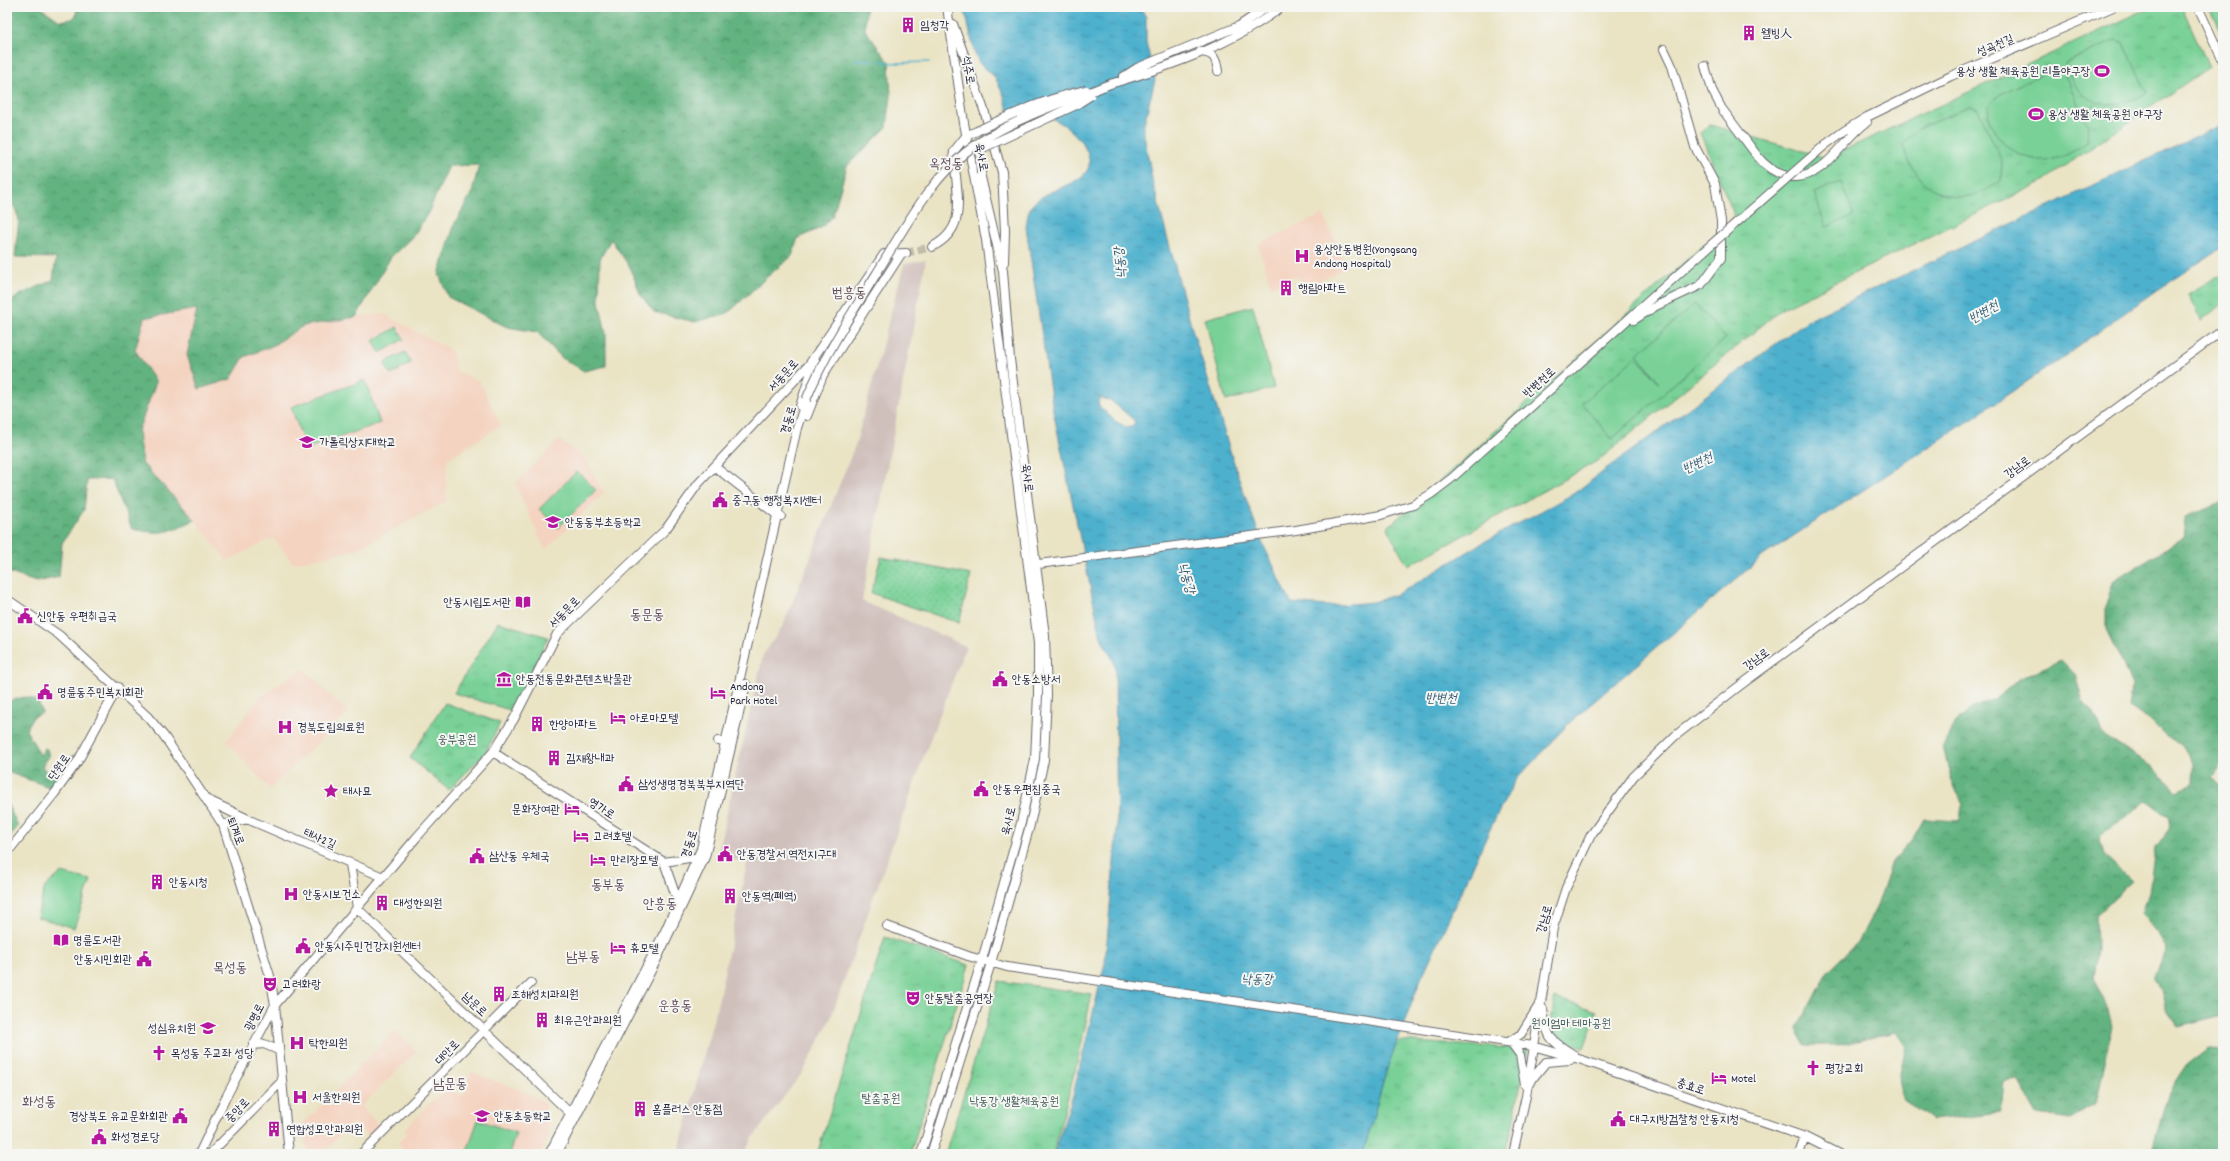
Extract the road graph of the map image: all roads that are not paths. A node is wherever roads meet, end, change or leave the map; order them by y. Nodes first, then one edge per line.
1 (1267, 7) edge
2 (1281, 7) edge
3 (2113, 7) edge
4 (2198, 7) edge
5 (948, 10) edge
6 (1224, 37) junction
7 (1664, 49) dead end
8 (1199, 52) junction
9 (2223, 61) edge
10 (1705, 66) dead end
11 (1218, 71) dead end
12 (1110, 84) junction
13 (1882, 110) junction
14 (966, 136) junction
15 (981, 174) junction
16 (932, 247) tunnel mouth
17 (1704, 251) joint
18 (1003, 271) junction
19 (2223, 330) edge
20 (1609, 336) junction
21 (817, 354) junction
22 (800, 429) junction
23 (715, 467) junction
24 (780, 516) junction
25 (1037, 564) junction
26 (1028, 566) junction
27 (7, 599) edge
28 (118, 688) junction
29 (718, 741) dead end
30 (730, 743) junction
31 (493, 752) junction
32 (209, 801) junction
33 (247, 819) junction
34 (223, 825) junction
35 (7, 853) edge
36 (702, 856) junction
37 (664, 862) junction
38 (350, 864) junction
39 (383, 877) junction
40 (678, 902) junction
41 (357, 908) junction
42 (887, 926) dead end
43 (982, 960) junction
44 (991, 963) junction
45 (531, 983) dead end
46 (1542, 1000) junction
47 (275, 1005) junction
48 (484, 1030) junction
49 (1510, 1041) junction
50 (253, 1045) junction
51 (1533, 1046) junction
52 (278, 1050) junction
53 (1582, 1060) junction
54 (281, 1082) junction
55 (1526, 1096) junction
56 (574, 1116) junction
57 (1804, 1137) junction
58 (199, 1154) edge
59 (210, 1154) edge
60 (289, 1154) edge
61 (361, 1154) edge
62 (550, 1154) edge
63 (557, 1154) edge
64 (921, 1154) edge
65 (931, 1154) edge
66 (1513, 1154) edge
67 (1799, 1154) edge
68 (1839, 1154) edge

1 - 6 street
2 - 6 street
3 - 13 street, 성곡천길
4 - 9 street
5 - 14 street, 석주로
5 - 18 street
6 - 8 street
6 - 12 street
7 - 20 street
8 - 11 street
8 - 12 street
10 - 13 street
12 - 14 street, bridge
12 - 15 street, bridge
12 - 22 street, 경동로, bridge
13 - 17 street, 성곡천길, bridge
14 - 15 street, 육사로
14 - 16 street
14 - 26 street, 육사로
15 - 18 street, 육사로
17 - 20 street, 반변천로
18 - 25 street, 육사로
19 - 46 street, 강남로
20 - 25 street, 반변천로
21 - 22 street
21 - 22 street
21 - 23 street, 서동문로
22 - 24 street, 경동로
23 - 24 street
23 - 31 street, 서동문로
24 - 30 street, 경동로
25 - 26 street, 반변천로
25 - 44 street, 육사로
26 - 43 street, 육사로
27 - 28 street, 퇴계로
28 - 32 street, 퇴계로
28 - 35 street, 단원로
29 - 30 street
30 - 36 street, 경동로
31 - 37 street, 영가로
31 - 39 street, 서동문로
32 - 33 main road
32 - 34 street, 퇴계로
33 - 34 street
33 - 38 street, 태사2길
34 - 47 street, 퇴계로
36 - 37 street
36 - 40 street, 경동로
36 - 56 street, 경동로
37 - 40 street
38 - 39 street, 태사2길
38 - 41 street
39 - 41 street, 서동문로
40 - 56 street, 경동로
41 - 47 street, 광명로
41 - 48 street, 남문로
42 - 43 street
43 - 44 street
43 - 64 street, 육사로
44 - 49 street, 충효로
44 - 65 street, 육사로
45 - 48 street, 대안로
46 - 49 street
46 - 51 street, 강남로
46 - 53 street
47 - 50 street, 광명로
47 - 52 street, 퇴계로
48 - 56 street, 남문로
48 - 61 street, 대안로
49 - 51 street, 충효로
49 - 55 street
50 - 52 street
50 - 58 street, 광명로
51 - 53 street, 충효로
51 - 55 street, 강남로
52 - 54 street, 퇴계로
53 - 55 street
53 - 57 street, 충효로
54 - 59 street, 중앙로
54 - 60 street, 퇴계로
55 - 66 street, 강남로
56 - 62 street, 경동로
56 - 63 street, 경동로
57 - 67 street
57 - 68 street, 충효로

